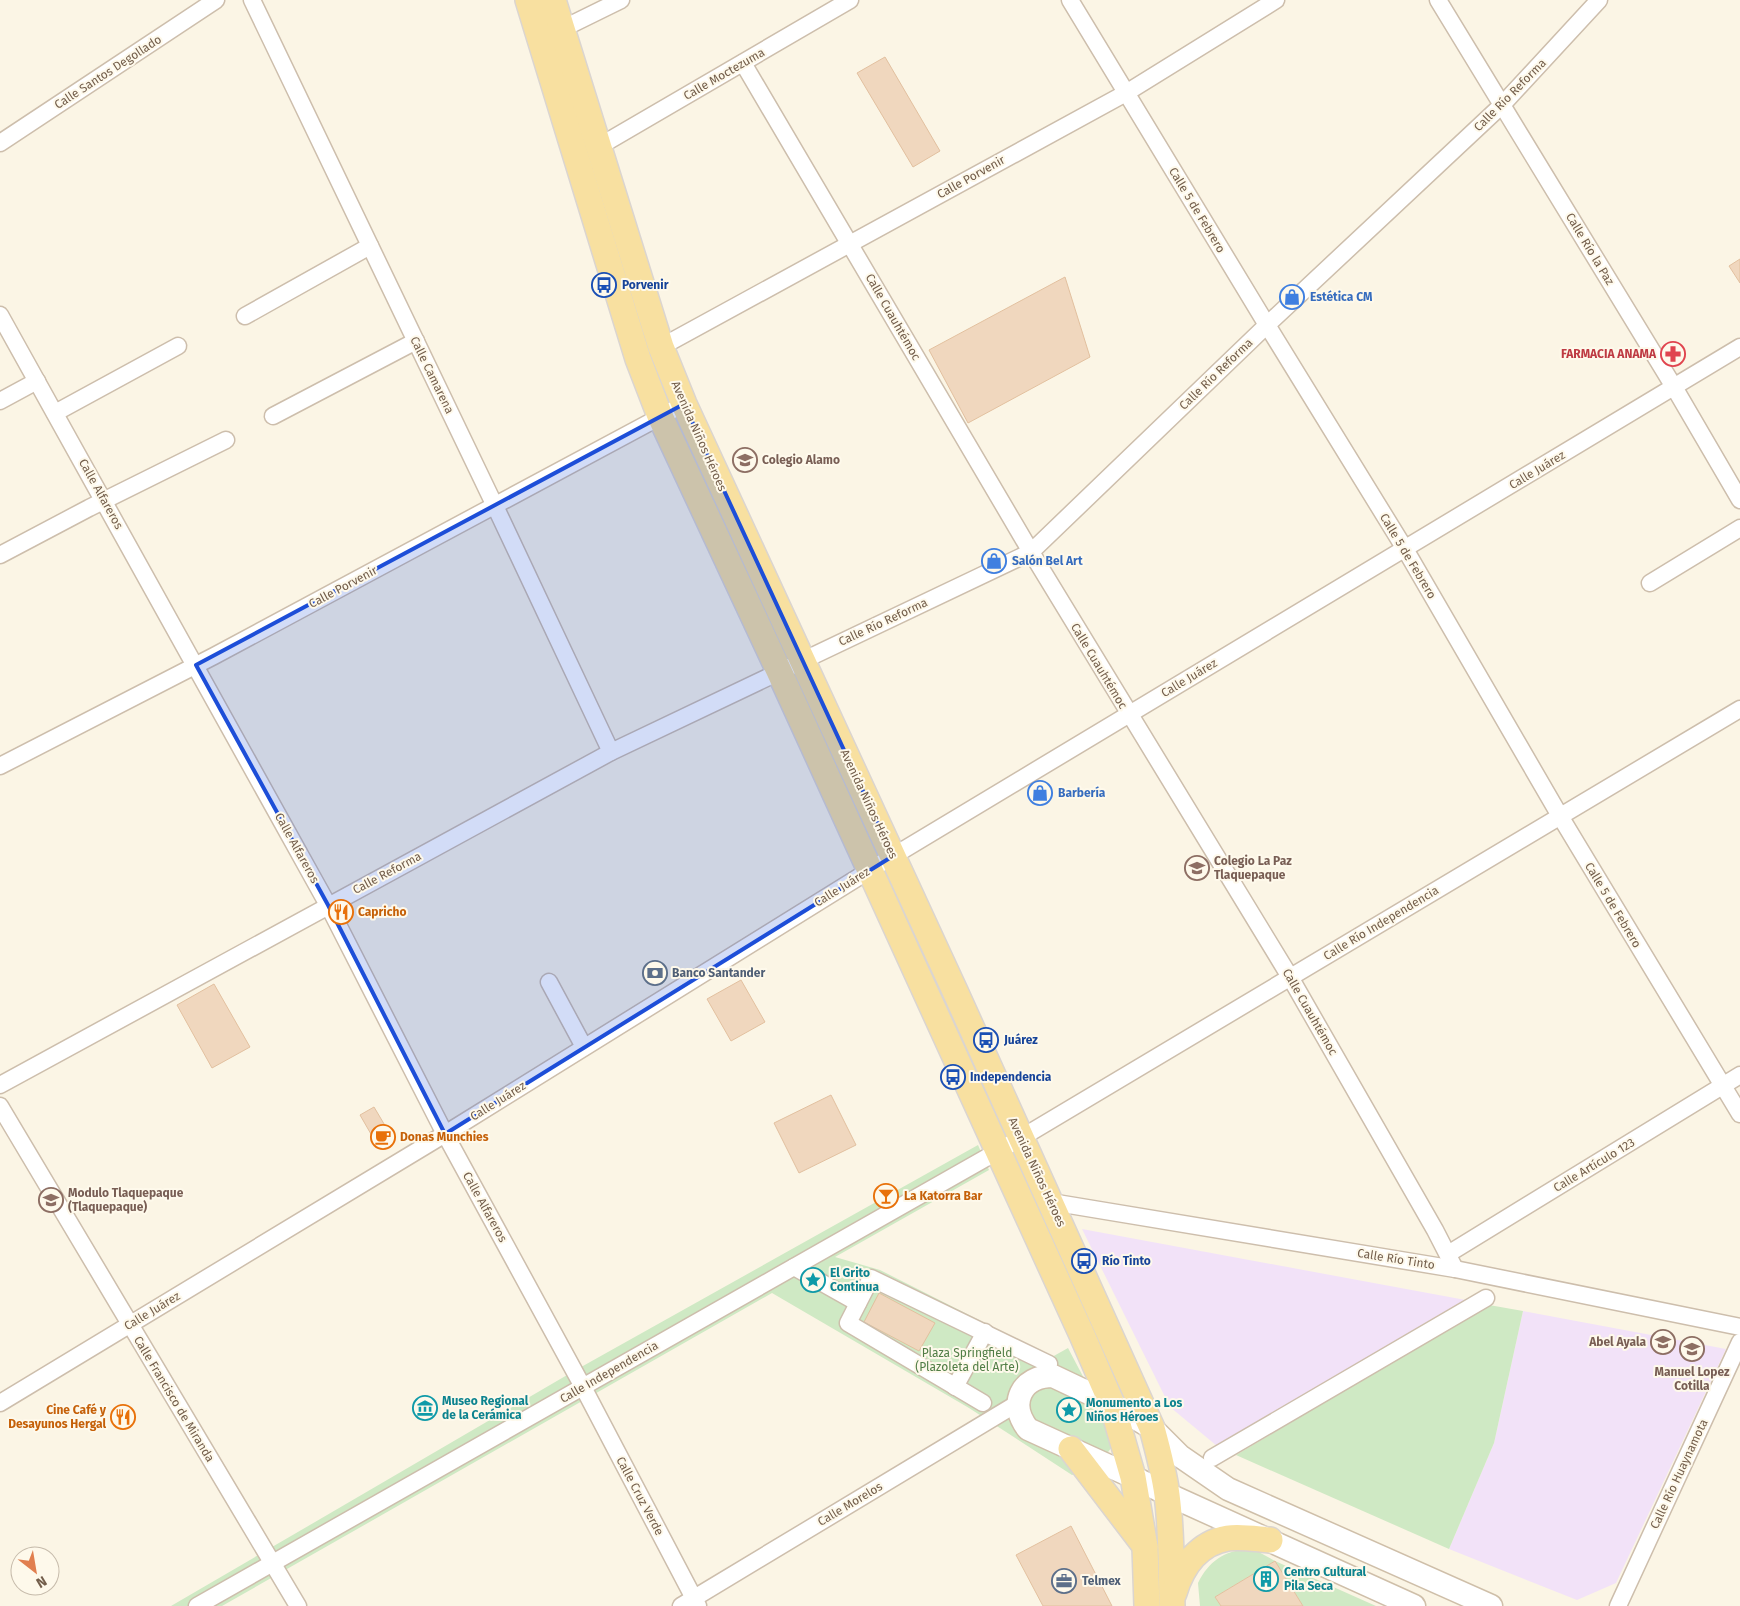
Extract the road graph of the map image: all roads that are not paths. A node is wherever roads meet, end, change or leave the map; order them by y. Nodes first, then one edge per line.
1 (216, 0) edge
2 (252, 0) edge
3 (528, 0) edge
4 (553, 0) edge
5 (621, 0) edge
6 (850, 0) edge
7 (1070, 0) edge
8 (1276, 0) edge
9 (1438, 0) edge
10 (1599, 0) edge
11 (562, 29) junction
12 (743, 63) junction
13 (1126, 93) junction
14 (1502, 106) junction
15 (0, 143) edge
16 (598, 147) junction
17 (849, 244) junction
18 (370, 246) junction
19 (0, 315) edge
20 (245, 316) dead end
21 (1267, 325) junction
22 (416, 341) junction
23 (178, 346) dead end
24 (661, 347) junction
25 (1740, 347) edge
26 (37, 381) junction
27 (1674, 387) junction
28 (0, 401) edge
29 (684, 404) junction
30 (55, 413) junction
31 (273, 416) dead end
32 (660, 416) junction
33 (226, 440) dead end
34 (1740, 500) edge
35 (105, 502) junction
36 (495, 506) junction
37 (1740, 528) edge
38 (1405, 549) junction
39 (1031, 552) junction
40 (0, 555) edge
41 (1650, 583) dead end
42 (803, 660) junction
43 (196, 665) junction
44 (779, 671) junction
45 (1740, 709) edge
46 (1128, 714) junction
47 (611, 752) junction
48 (0, 766) edge
49 (1560, 816) junction
50 (893, 856) junction
51 (870, 870) junction
52 (328, 905) junction
53 (1290, 977) junction
54 (549, 982) dead end
55 (584, 1047) junction
56 (1740, 1075) edge
57 (0, 1085) edge
58 (1723, 1086) junction
59 (0, 1106) edge
60 (1740, 1114) edge
61 (445, 1134) junction
62 (1021, 1138) junction
63 (998, 1151) junction
64 (1050, 1202) junction
65 (1452, 1261) junction
66 (794, 1267) junction
67 (1486, 1298) dead end
68 (858, 1303) junction
69 (130, 1324) junction
70 (1740, 1327) edge
71 (985, 1332) junction
72 (1740, 1342) edge
73 (1049, 1364) dead end
74 (955, 1386) junction
75 (583, 1387) junction
76 (1018, 1402) junction
77 (0, 1403) edge
78 (983, 1403) dead end
79 (1112, 1404) junction
80 (1152, 1428) junction
81 (1071, 1448) junction
82 (1212, 1458) dead end
83 (1133, 1477) junction
84 (1167, 1494) junction
85 (1270, 1540) junction
86 (1145, 1547) junction
87 (272, 1564) junction
88 (1172, 1603) edge
89 (691, 1604) edge
90 (197, 1606) edge
91 (298, 1606) edge
92 (1147, 1606) edge
93 (1414, 1606) edge
94 (1491, 1606) edge
95 (1618, 1606) edge

1 - 15 street, Calle Santos Degollado
2 - 18 street, Calle Camarena
3 - 32 main road, Avenida Niños Héroes
4 - 11 main road, Avenida Niños Héroes
5 - 11 street
6 - 12 street, Calle Moctezuma
7 - 13 street, Calle 5 de Febrero
8 - 13 street, Calle Porvenir
9 - 14 street, Calle Río la Paz
10 - 14 street, Calle Río Reforma
11 - 16 main road, Avenida Niños Héroes
12 - 16 street, Calle Moctezuma
12 - 17 street, Calle Cuauhtémoc
13 - 17 street, Calle Porvenir
13 - 21 street, Calle 5 de Febrero
14 - 21 street, Calle Río Reforma
14 - 27 street, Calle Río la Paz
16 - 24 main road, Avenida Niños Héroes
17 - 24 street, Calle Porvenir
17 - 39 street, Calle Cuauhtémoc
18 - 20 street
18 - 22 street, Calle Camarena
19 - 26 street, Calle Alfareros
21 - 38 street, Calle 5 de Febrero
21 - 39 street, Calle Río Reforma
22 - 31 street
22 - 36 street, Calle Camarena
23 - 30 street
24 - 29 main road, Avenida Niños Héroes
25 - 27 street, Calle Juárez
26 - 28 street
26 - 30 street, Calle Alfareros
27 - 34 street, Calle Río la Paz
27 - 38 street, Calle Juárez
29 - 32 street, Calle Porvenir
29 - 42 main road, Avenida Niños Héroes
30 - 35 street, Calle Alfareros
32 - 36 street, Calle Porvenir
32 - 44 main road, Avenida Niños Héroes
33 - 35 street
35 - 40 street
35 - 43 street, Calle Alfareros
36 - 43 street, Calle Porvenir
36 - 47 street, Calle Camarena
37 - 41 street
38 - 46 street, Calle Juárez
38 - 49 street, Calle 5 de Febrero
39 - 42 street, Calle Río Reforma
39 - 46 street, Calle Cuauhtémoc
42 - 44 street, Calle Río Reforma
42 - 50 main road, Avenida Niños Héroes
43 - 48 street, Calle Porvenir
43 - 52 street, Calle Alfareros
44 - 47 street, Calle Reforma
44 - 51 main road, Avenida Niños Héroes
45 - 49 street, Calle Río Independencia
46 - 50 street, Calle Juárez
46 - 53 street, Calle Cuauhtémoc
47 - 52 street, Calle Reforma
49 - 53 street, Calle Río Independencia
49 - 58 street, Calle 5 de Febrero
50 - 51 street, Calle Juárez
50 - 62 main road, Avenida Niños Héroes
51 - 55 street, Calle Juárez
51 - 63 main road, Avenida Niños Héroes
52 - 57 street, Calle Reforma
52 - 61 street, Calle Alfareros
53 - 62 street, Calle Río Independencia
53 - 65 street, Calle Cuauhtémoc
54 - 55 street
55 - 61 street, Calle Juárez
56 - 58 street, Calle Artículo 123
58 - 60 street, Calle 5 de Febrero
58 - 65 street, Calle Artículo 123
59 - 69 street, Calle Francisco de Miranda
61 - 69 street, Calle Juárez
61 - 75 street, Calle Alfareros
62 - 63 street, Calle Independencia
62 - 64 main road, Avenida Niños Héroes
63 - 66 street, Calle Independencia
63 - 79 main road, Avenida Niños Héroes
64 - 65 street, Calle Río Tinto
64 - 80 main road, Avenida Niños Héroes
65 - 70 street, Calle Río Tinto
66 - 68 street
66 - 75 street, Calle Independencia
67 - 82 street
68 - 71 street
68 - 74 street
69 - 77 street, Calle Juárez
69 - 87 street, Calle Francisco de Miranda
71 - 73 street
71 - 74 street
72 - 95 street, Calle Río Huaynamota
74 - 78 street
75 - 87 street, Calle Independencia
75 - 89 street, Calle Cruz Verde
76 - 79 main road
76 - 81 main road
76 - 89 street, Calle Morelos
79 - 80 main road
79 - 83 main road, Avenida Niños Héroes
80 - 84 main road, Avenida Niños Héroes
80 - 94 main road
81 - 83 main road
81 - 86 main road
83 - 84 main road
83 - 86 main road, Avenida Niños Héroes
84 - 85 main road
84 - 88 main road, Avenida Niños Héroes
85 - 88 main road
85 - 93 main road
86 - 92 main road, Avenida Niños Héroes
87 - 90 street, Calle Independencia
87 - 91 street, Calle Francisco de Miranda

